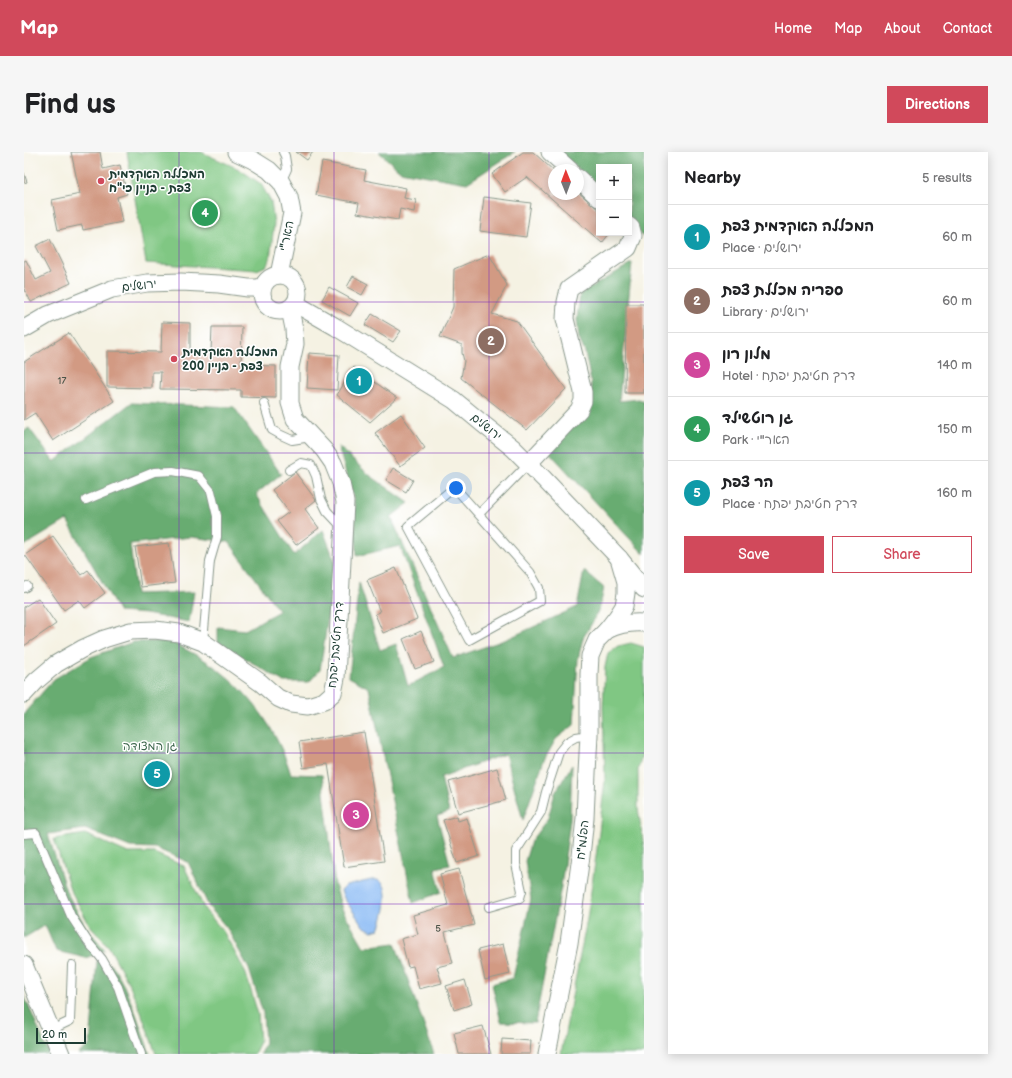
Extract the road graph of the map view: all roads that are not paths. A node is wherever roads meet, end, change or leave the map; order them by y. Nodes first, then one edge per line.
1 (236, 152) edge
2 (283, 152) edge
3 (550, 152) edge
4 (563, 164) edge
5 (281, 182) junction
6 (584, 184) edge
7 (596, 195) edge
8 (632, 232) edge
9 (278, 275) junction
10 (262, 288) junction
11 (293, 306) junction
12 (24, 329) edge
13 (264, 404) dead end
14 (311, 437) junction
15 (528, 464) junction
16 (288, 470) dead end
17 (86, 500) dead end
18 (479, 514) junction
19 (344, 529) junction
20 (620, 558) junction
21 (644, 589) edge
22 (644, 623) edge
23 (607, 630) junction
24 (203, 642) junction
25 (24, 694) edge
26 (589, 735) junction
27 (24, 834) edge
28 (489, 907) dead end
29 (24, 965) edge
30 (72, 965) dead end
31 (51, 1030) junction
32 (60, 1054) edge
33 (141, 1054) edge
34 (548, 1054) edge

1 - 5 street, האר"י
2 - 5 lane
3 - 4 street
5 - 9 street, האר"י
6 - 7 street
8 - 15 street
9 - 10 street
9 - 11 street
10 - 11 street
10 - 12 street, ירושלים
11 - 14 street, דרך חטיבת יפתח
11 - 15 street, ירושלים
13 - 14 lane
14 - 19 street, דרך חטיבת יפתח
15 - 18 lane
15 - 20 street, ירושלים
16 - 19 lane
17 - 24 lane
18 - 18 lane
19 - 24 street, דרך חטיבת יפתח
20 - 21 street, ירושלים
20 - 23 street, הפלמ"ח
22 - 23 street
23 - 26 street, הפלמ"ח
24 - 25 street, דרך חטיבת יפתח
26 - 28 lane
26 - 34 street, הפלמ"ח
27 - 33 lane
29 - 31 street
30 - 31 lane
31 - 32 street

